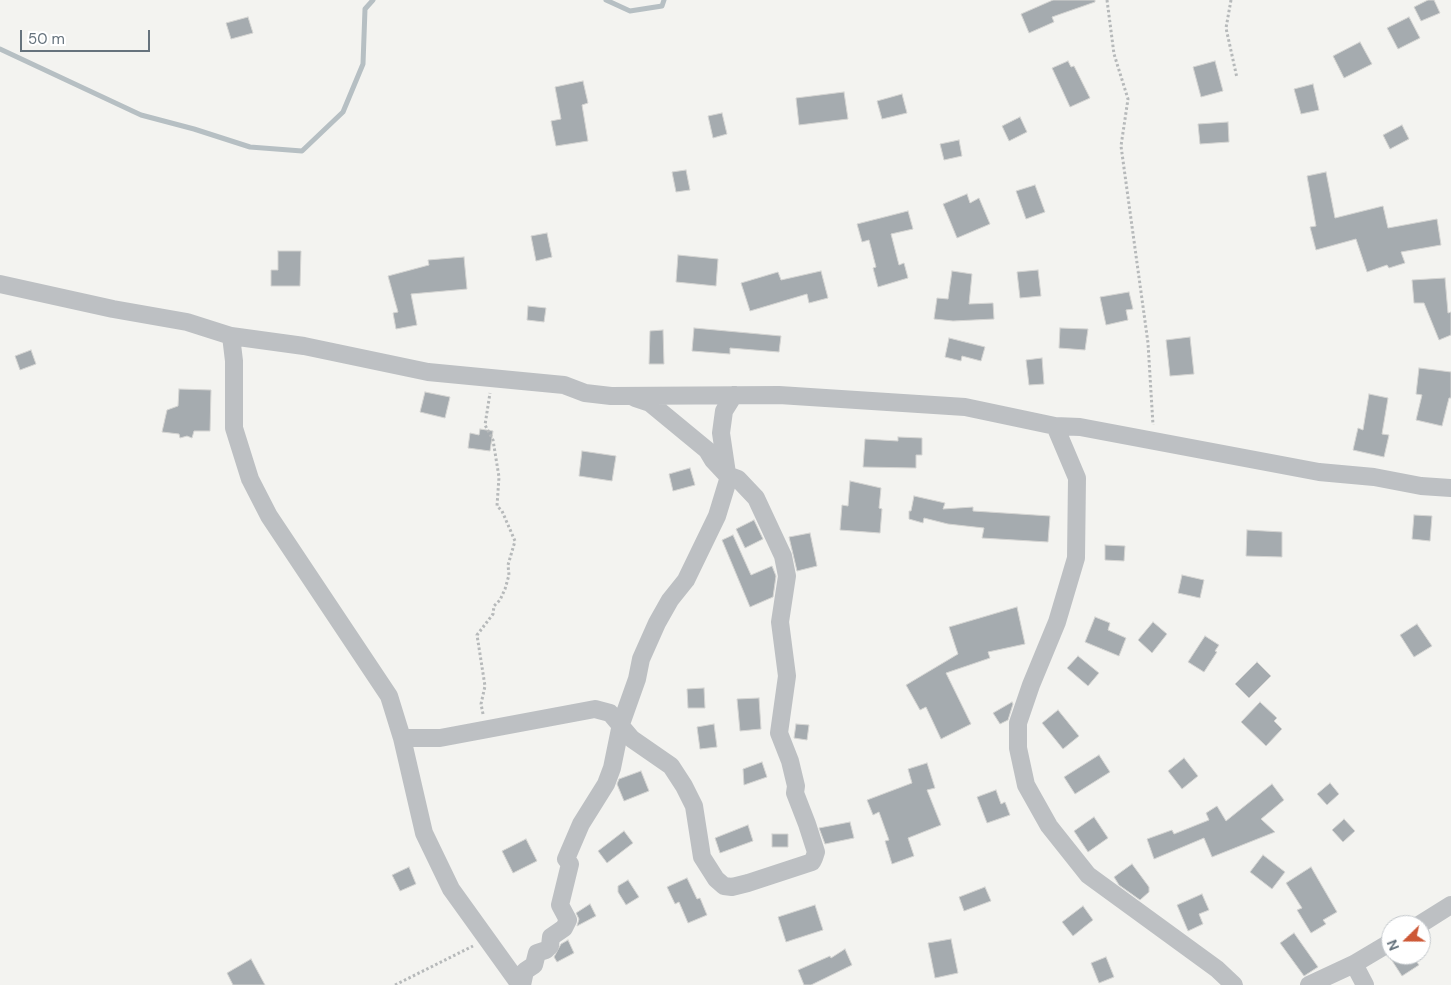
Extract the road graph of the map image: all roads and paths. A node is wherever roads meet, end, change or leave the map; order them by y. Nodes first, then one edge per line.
1 (1107, 0) edge
2 (1230, 0) edge
3 (1237, 78) dead end
4 (0, 284) edge
5 (231, 336) junction
6 (488, 378) junction
7 (734, 395) junction
8 (629, 396) junction
9 (1055, 426) junction
10 (1154, 440) junction
11 (728, 475) junction
12 (1451, 488) edge
13 (621, 724) junction
14 (486, 729) junction
15 (402, 738) junction
16 (1451, 905) edge
17 (1431, 918) edge
18 (491, 942) junction
19 (1381, 948) edge
20 (1354, 964) junction
21 (395, 985) edge
22 (521, 985) edge
23 (1234, 985) edge
24 (1309, 985) edge
25 (1365, 985) edge

1 - 10 path
2 - 3 path
4 - 5 street
5 - 6 street
5 - 15 street
6 - 8 street
6 - 14 path
7 - 8 street
7 - 9 street
7 - 11 street
8 - 11 street
9 - 10 street
9 - 23 street
10 - 12 street
11 - 13 street
11 - 13 street
13 - 14 street
13 - 22 street
14 - 15 street
15 - 18 street
16 - 17 street
18 - 21 path
18 - 22 street
19 - 20 street
20 - 24 street
20 - 25 street

